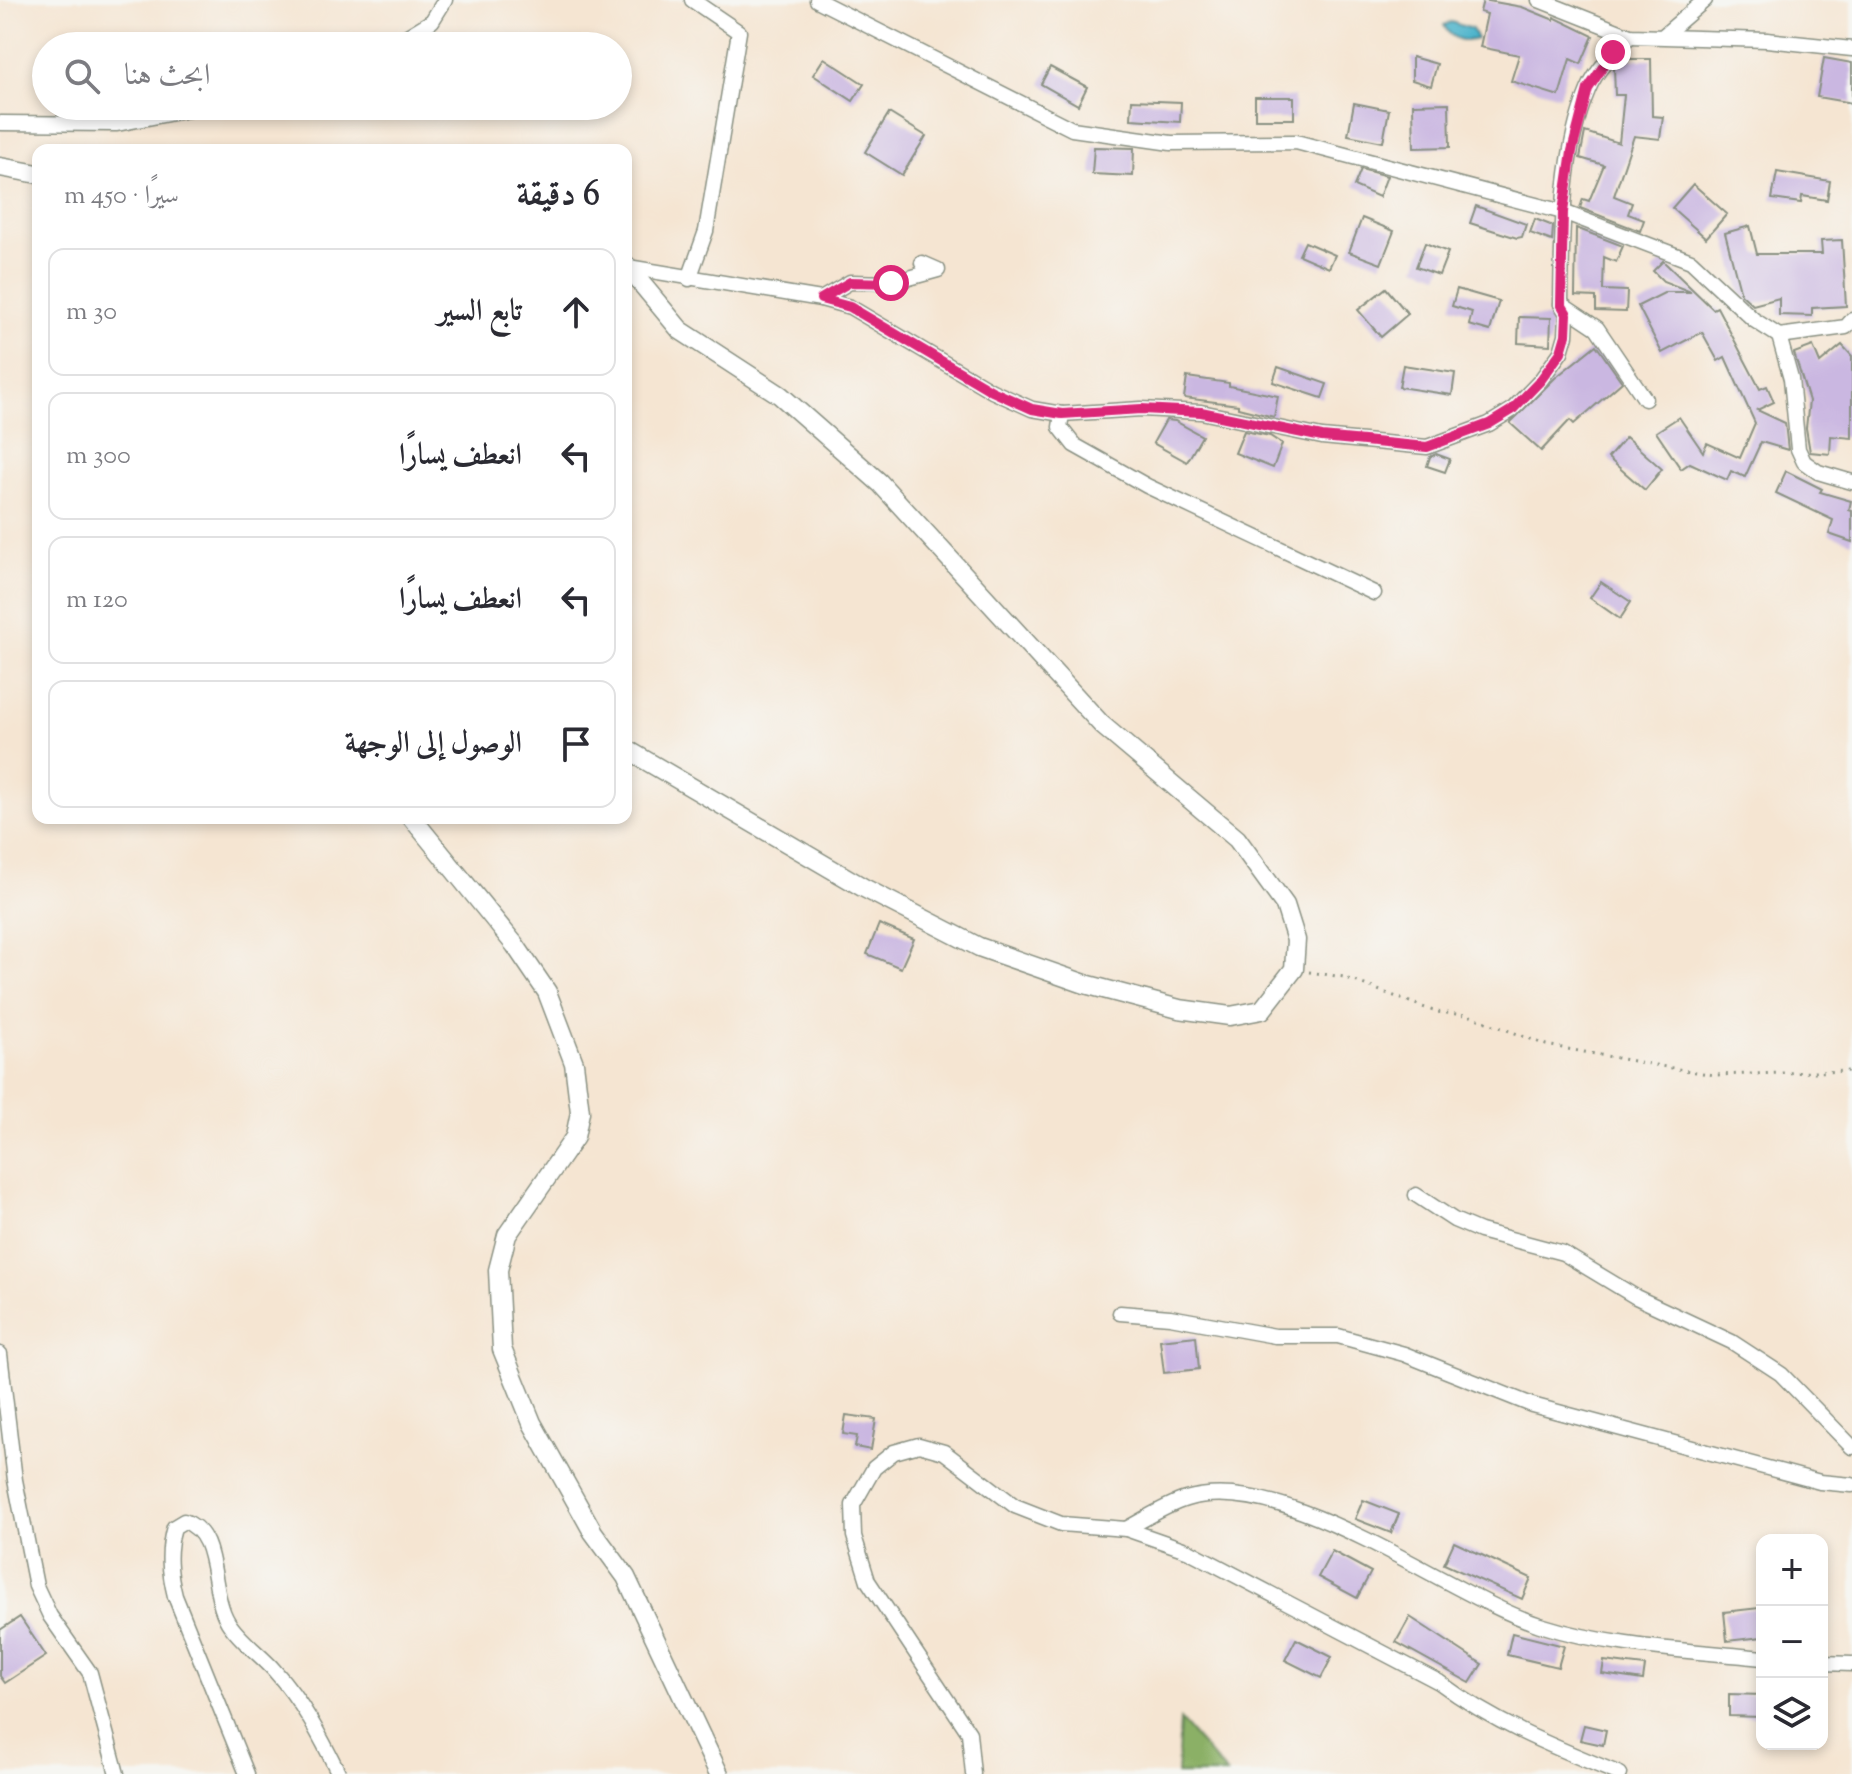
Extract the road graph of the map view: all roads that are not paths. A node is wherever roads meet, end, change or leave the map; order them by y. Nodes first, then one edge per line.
1 (445, 0) edge
2 (692, 0) edge
3 (817, 0) edge
4 (1539, 0) edge
5 (1705, 0) edge
6 (414, 32) edge
7 (1630, 36) junction
8 (1663, 36) junction
9 (1852, 49) edge
10 (137, 120) edge
11 (0, 123) edge
12 (0, 167) edge
13 (32, 173) edge
14 (1563, 212) junction
15 (922, 263) dead end
16 (632, 267) edge
17 (632, 272) edge
18 (689, 279) junction
19 (821, 299) junction
20 (1561, 304) junction
21 (1850, 327) edge
22 (1779, 336) junction
23 (1645, 399) dead end
24 (1062, 414) junction
25 (1852, 482) edge
26 (1374, 593) dead end
27 (632, 753) edge
28 (417, 824) edge
29 (1416, 1195) dead end
30 (1120, 1313) dead end
31 (0, 1354) edge
32 (1852, 1447) edge
33 (1852, 1485) edge
34 (1126, 1529) junction
35 (1756, 1657) edge
36 (1828, 1663) edge
37 (1852, 1664) edge
38 (117, 1774) edge
39 (247, 1774) edge
40 (339, 1774) edge
41 (719, 1774) edge
42 (973, 1774) edge
43 (1620, 1774) edge

1 - 6 street
2 - 18 street
3 - 14 street
4 - 7 street
5 - 8 street
7 - 8 street
7 - 14 street
8 - 9 street
10 - 11 street
12 - 13 street
14 - 20 street
14 - 22 street
15 - 19 street
16 - 18 street
17 - 27 street
18 - 19 street
19 - 24 street
20 - 23 street
20 - 24 street
21 - 22 street
22 - 25 street
24 - 26 street
28 - 41 street
29 - 32 street
30 - 33 street
31 - 38 street
34 - 35 street
34 - 42 street
34 - 43 street
36 - 37 street
39 - 40 street

